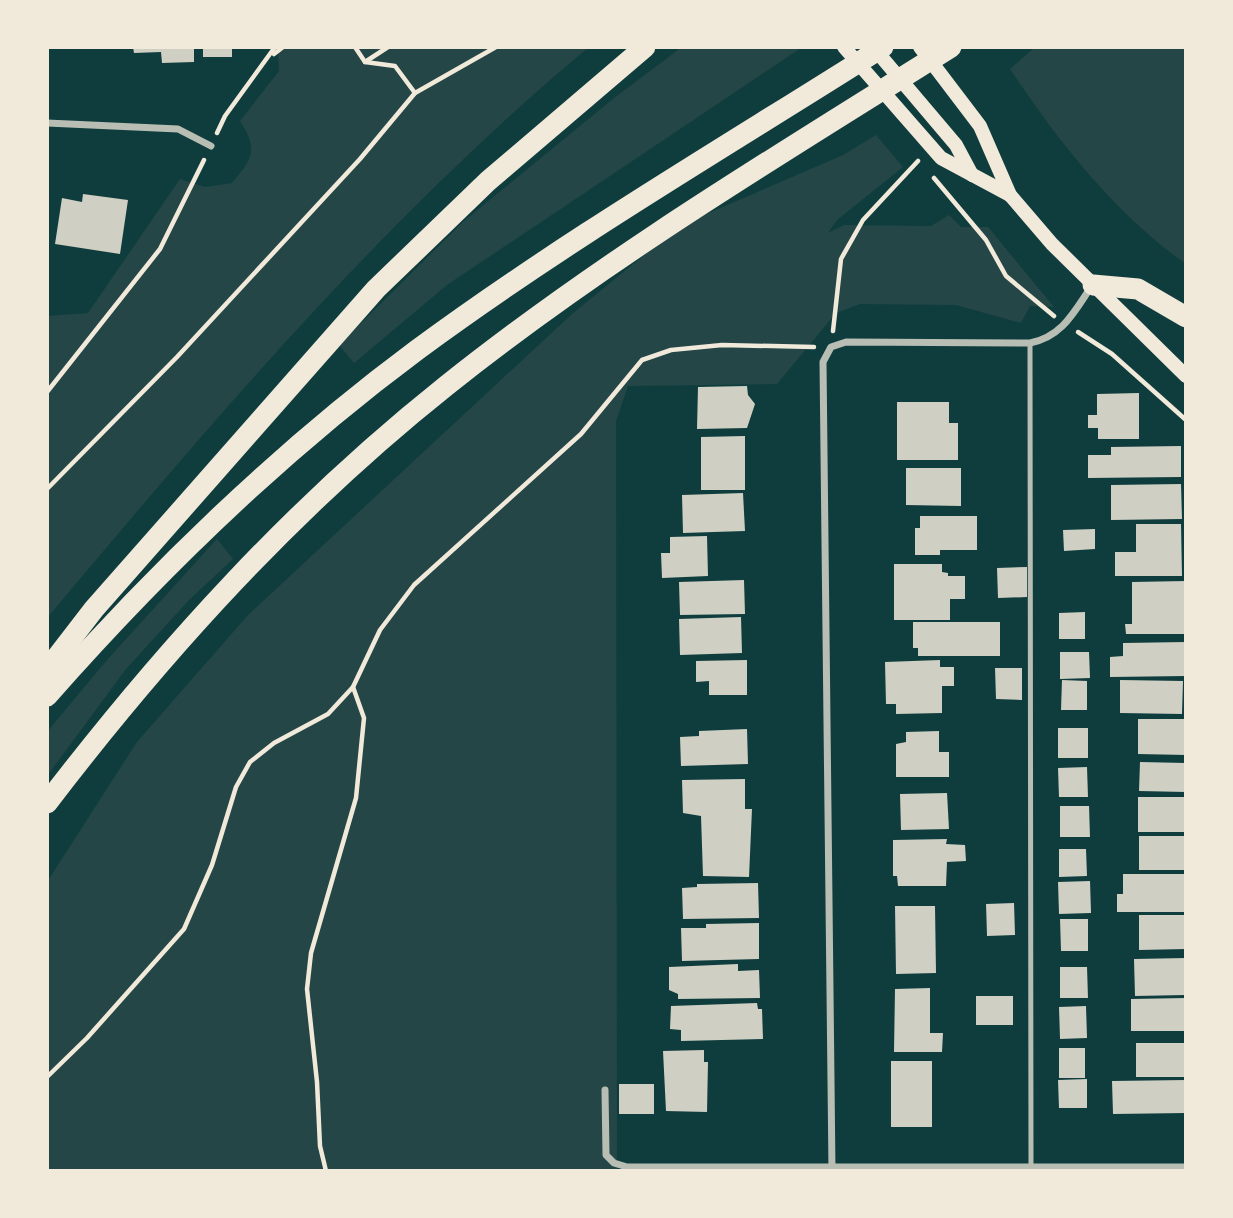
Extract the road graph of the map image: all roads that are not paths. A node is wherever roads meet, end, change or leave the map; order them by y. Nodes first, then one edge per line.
1 (645, 47) edge
2 (844, 47) edge
3 (873, 47) edge
4 (951, 47) edge
5 (923, 51) edge
6 (886, 57) edge
7 (47, 123) edge
8 (211, 146) road end
9 (973, 177) junction
10 (1010, 195) junction
11 (1093, 285) junction
12 (1186, 317) edge
13 (1030, 343) junction
14 (1186, 376) edge
15 (47, 670) edge
16 (47, 696) edge
17 (47, 803) edge
18 (605, 1090) dead end
19 (1186, 1167) edge
20 (1031, 1169) edge
21 (832, 1170) edge

1 - 15 highway
2 - 9 main road
3 - 6 main road
4 - 17 highway
5 - 10 main road
6 - 9 main road
6 - 16 highway
7 - 8 street
9 - 10 main road
10 - 11 main road
11 - 12 highway
11 - 13 street
11 - 14 main road
13 - 20 lane
13 - 21 street
18 - 21 street
19 - 20 street
20 - 21 street

